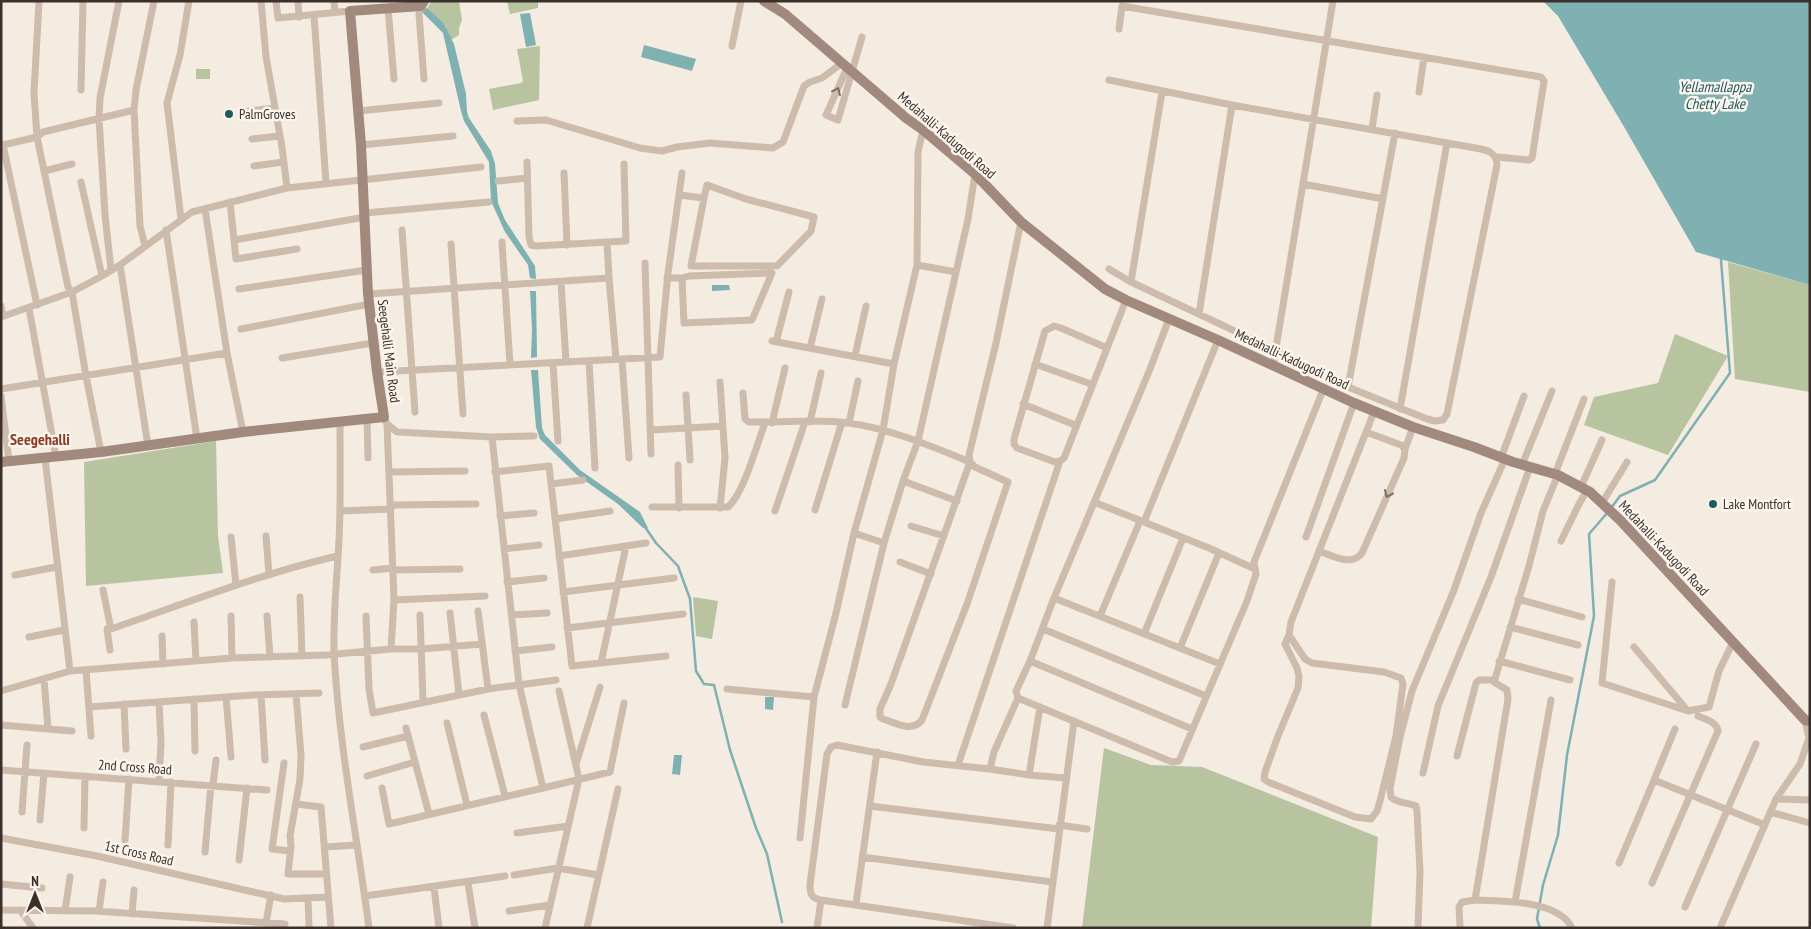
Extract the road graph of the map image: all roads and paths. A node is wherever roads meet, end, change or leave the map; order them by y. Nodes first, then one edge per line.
1 (39, 1) edge
2 (84, 1) edge
3 (119, 1) edge
4 (154, 1) edge
5 (189, 1) edge
6 (262, 1) edge
7 (276, 1) edge
8 (298, 1) edge
9 (334, 1) edge
10 (741, 1) edge
11 (764, 1) edge
12 (1333, 1) edge
13 (418, 4) edge
14 (376, 5) edge
15 (388, 8) junction
16 (350, 11) junction
17 (335, 12) junction
18 (314, 15) junction
19 (300, 17) junction
20 (1118, 29) dead end
21 (862, 38) dead end
22 (1326, 41) junction
23 (732, 46) dead end
24 (1424, 57) junction
25 (848, 68) junction
26 (394, 79) dead end
27 (424, 79) dead end
28 (1109, 80) dead end
29 (81, 90) dead end
30 (1162, 92) junction
31 (1419, 92) dead end
32 (1377, 95) dead end
33 (440, 103) dead end
34 (1232, 105) junction
35 (275, 108) junction
36 (134, 110) junction
37 (249, 111) dead end
38 (358, 111) junction
39 (99, 119) junction
40 (1314, 119) junction
41 (517, 121) dead end
42 (1372, 129) junction
43 (923, 130) junction
44 (1395, 134) junction
45 (280, 136) junction
46 (453, 136) dead end
47 (37, 137) junction
48 (252, 139) dead end
49 (1446, 143) junction
50 (361, 145) junction
51 (1496, 157) junction
52 (283, 162) junction
53 (527, 162) dead end
54 (72, 164) dead end
55 (624, 164) dead end
56 (254, 166) dead end
57 (481, 167) dead end
58 (44, 171) junction
59 (564, 173) dead end
60 (682, 173) dead end
61 (975, 174) junction
62 (527, 178) junction
63 (362, 179) junction
64 (498, 181) dead end
65 (81, 182) dead end
66 (326, 183) junction
67 (1303, 184) junction
68 (287, 188) junction
69 (679, 195) junction
70 (704, 198) junction
71 (1384, 199) junction
72 (230, 202) junction
73 (489, 202) dead end
74 (205, 209) junction
75 (365, 215) junction
76 (180, 218) junction
77 (1021, 222) junction
78 (166, 230) junction
79 (402, 230) dead end
80 (234, 240) junction
81 (502, 242) dead end
82 (607, 242) junction
83 (451, 244) dead end
84 (567, 245) junction
85 (145, 246) junction
86 (297, 249) dead end
87 (645, 263) dead end
88 (120, 265) junction
89 (917, 265) junction
90 (1109, 269) dead end
91 (111, 270) junction
92 (366, 270) junction
93 (956, 272) junction
94 (102, 276) junction
95 (608, 278) junction
96 (668, 278) junction
97 (682, 278) junction
98 (561, 282) junction
99 (1131, 282) junction
100 (506, 285) junction
101 (238, 289) dead end
102 (454, 289) junction
103 (406, 290) junction
104 (72, 292) junction
105 (789, 292) dead end
106 (369, 299) junction
107 (822, 299) dead end
108 (1126, 300) junction
109 (37, 305) junction
110 (1, 306) edge
111 (866, 306) dead end
112 (30, 308) junction
113 (1199, 314) junction
114 (2, 316) edge
115 (1169, 319) junction
116 (241, 328) dead end
117 (1218, 340) junction
118 (374, 343) junction
119 (810, 348) junction
120 (1107, 348) junction
121 (1275, 350) junction
122 (227, 353) junction
123 (855, 356) junction
124 (282, 358) dead end
125 (649, 358) junction
126 (185, 359) junction
127 (619, 359) junction
128 (589, 361) junction
129 (566, 362) junction
130 (554, 363) junction
131 (894, 364) junction
132 (1035, 364) junction
133 (510, 365) junction
134 (1273, 366) junction
135 (137, 367) junction
136 (460, 367) junction
137 (785, 368) dead end
138 (413, 370) junction
139 (377, 372) junction
140 (821, 373) dead end
141 (86, 376) junction
142 (858, 381) dead end
143 (44, 382) junction
144 (720, 382) dead end
145 (1092, 384) junction
146 (1348, 387) junction
147 (1, 389) edge
148 (1323, 390) junction
149 (1552, 391) dead end
150 (742, 393) dead end
151 (686, 395) dead end
152 (1, 396) edge
153 (1524, 396) dead end
154 (1584, 399) dead end
155 (1023, 404) junction
156 (1354, 404) junction
157 (1400, 409) junction
158 (415, 412) dead end
159 (1374, 412) junction
160 (464, 414) dead end
161 (367, 419) junction
162 (386, 420) junction
163 (340, 422) junction
164 (807, 422) junction
165 (845, 422) junction
166 (768, 423) junction
167 (1075, 425) junction
168 (723, 426) junction
169 (1413, 427) junction
170 (688, 428) junction
171 (651, 430) junction
172 (883, 430) junction
173 (242, 432) junction
174 (1366, 432) junction
175 (534, 436) dead end
176 (492, 437) junction
177 (197, 439) junction
178 (1602, 440) dead end
179 (558, 441) dead end
180 (918, 441) junction
181 (148, 446) junction
182 (1405, 449) junction
183 (101, 452) junction
184 (651, 454) dead end
185 (56, 457) junction
186 (45, 458) junction
187 (368, 458) dead end
188 (630, 458) dead end
189 (1503, 458) junction
190 (690, 460) dead end
191 (5, 461) edge
192 (1060, 461) junction
193 (970, 462) junction
194 (1627, 462) dead end
195 (678, 465) dead end
196 (1526, 466) junction
197 (595, 468) dead end
198 (465, 471) dead end
199 (389, 472) junction
200 (495, 472) junction
201 (1557, 474) junction
202 (583, 480) dead end
203 (903, 482) junction
204 (551, 484) junction
205 (1584, 489) junction
206 (957, 501) junction
207 (1094, 502) junction
208 (1602, 503) junction
209 (476, 504) dead end
210 (391, 507) junction
211 (652, 507) dead end
212 (679, 508) junction
213 (720, 508) junction
214 (815, 510) dead end
215 (340, 511) junction
216 (610, 511) dead end
217 (775, 511) dead end
218 (534, 513) dead end
219 (500, 516) junction
220 (555, 519) junction
221 (1142, 522) junction
222 (911, 526) dead end
223 (854, 533) junction
224 (266, 536) dead end
225 (944, 536) junction
226 (230, 537) dead end
227 (1306, 537) dead end
228 (1183, 538) junction
229 (1561, 542) dead end
230 (646, 543) dead end
231 (884, 543) junction
232 (539, 545) dead end
233 (626, 546) junction
234 (504, 549) junction
235 (1319, 551) junction
236 (1219, 553) junction
237 (338, 556) junction
238 (559, 556) junction
239 (900, 562) dead end
240 (56, 567) junction
241 (393, 569) junction
242 (460, 569) dead end
243 (373, 570) dead end
244 (1255, 570) junction
245 (931, 574) junction
246 (15, 575) dead end
247 (269, 575) junction
248 (544, 578) dead end
249 (674, 578) dead end
250 (507, 582) junction
251 (1612, 582) dead end
252 (236, 585) junction
253 (618, 586) junction
254 (103, 590) dead end
255 (563, 592) junction
256 (485, 596) dead end
257 (300, 598) dead end
258 (1054, 598) junction
259 (1518, 599) junction
260 (394, 600) junction
261 (478, 611) dead end
262 (450, 613) dead end
263 (547, 613) dead end
264 (683, 614) dead end
265 (420, 615) dead end
266 (511, 615) junction
267 (231, 616) dead end
268 (267, 616) dead end
269 (366, 616) dead end
270 (1100, 616) junction
271 (1582, 617) dead end
272 (194, 622) dead end
273 (610, 622) junction
274 (1510, 627) junction
275 (109, 628) dead end
276 (567, 628) junction
277 (1043, 629) junction
278 (64, 630) junction
279 (1144, 634) junction
280 (1289, 635) junction
281 (162, 636) dead end
282 (29, 637) dead end
283 (1733, 642) junction
284 (482, 644) junction
285 (1578, 645) dead end
286 (452, 646) junction
287 (552, 647) dead end
288 (1634, 647) dead end
289 (1180, 648) junction
290 (391, 649) junction
291 (421, 649) junction
292 (110, 650) dead end
293 (368, 651) junction
294 (515, 651) junction
295 (334, 654) junction
296 (302, 655) junction
297 (666, 656) dead end
298 (270, 657) junction
299 (232, 658) junction
300 (196, 661) junction
301 (1030, 661) junction
302 (1499, 661) junction
303 (601, 663) junction
304 (163, 664) junction
305 (1220, 664) junction
306 (86, 670) junction
307 (70, 671) junction
308 (44, 678) junction
309 (556, 680) dead end
310 (1494, 680) junction
311 (1570, 680) dead end
312 (519, 684) junction
313 (600, 687) dead end
314 (488, 689) junction
315 (727, 689) dead end
316 (1, 691) edge
317 (559, 691) dead end
318 (319, 693) dead end
319 (261, 694) junction
320 (296, 694) junction
321 (459, 695) junction
322 (1206, 696) junction
323 (226, 697) junction
324 (814, 697) junction
325 (1018, 698) junction
326 (194, 699) junction
327 (1551, 700) dead end
328 (423, 701) junction
329 (159, 702) junction
330 (624, 703) dead end
331 (124, 704) junction
332 (845, 705) dead end
333 (89, 707) junction
334 (1040, 707) junction
335 (1688, 711) junction
336 (484, 715) dead end
337 (1698, 716) dead end
338 (1807, 720) edge
339 (1074, 721) junction
340 (446, 723) dead end
341 (1, 725) edge
342 (48, 729) junction
343 (1192, 729) junction
344 (1675, 729) dead end
345 (72, 731) dead end
346 (91, 736) dead end
347 (1756, 744) dead end
348 (27, 745) dead end
349 (363, 747) dead end
350 (126, 749) dead end
351 (195, 751) dead end
352 (877, 752) junction
353 (1457, 756) dead end
354 (231, 757) dead end
355 (216, 760) dead end
356 (265, 760) dead end
357 (415, 762) junction
358 (284, 763) dead end
359 (576, 764) junction
360 (958, 765) junction
361 (990, 769) junction
362 (1, 770) edge
363 (25, 772) junction
364 (44, 773) junction
365 (1423, 773) dead end
366 (1029, 775) junction
367 (85, 776) junction
368 (366, 776) dead end
369 (1065, 778) junction
370 (129, 779) junction
371 (579, 779) junction
372 (1654, 780) junction
373 (159, 781) junction
374 (171, 782) junction
375 (212, 785) junction
376 (247, 788) junction
377 (382, 788) dead end
378 (543, 788) junction
379 (618, 789) dead end
380 (267, 790) dead end
381 (1690, 794) junction
382 (505, 796) junction
383 (1776, 799) junction
384 (1810, 800) edge
385 (296, 804) junction
386 (467, 805) junction
387 (870, 806) junction
388 (1728, 810) junction
389 (22, 812) dead end
390 (1770, 812) junction
391 (428, 814) junction
392 (40, 820) dead end
393 (1810, 824) edge
394 (1765, 825) junction
395 (568, 826) junction
396 (1059, 827) junction
397 (84, 828) dead end
398 (1087, 829) dead end
399 (517, 833) dead end
400 (1, 838) edge
401 (800, 838) dead end
402 (126, 840) dead end
403 (168, 845) dead end
404 (357, 845) junction
405 (325, 847) junction
406 (205, 852) dead end
407 (290, 852) junction
408 (862, 858) junction
409 (239, 860) dead end
410 (1619, 864) dead end
411 (558, 868) junction
412 (326, 874) junction
413 (514, 875) dead end
414 (598, 875) junction
415 (505, 876) dead end
416 (70, 877) dead end
417 (103, 882) dead end
418 (1052, 882) junction
419 (468, 883) junction
420 (1652, 883) dead end
421 (1, 884) edge
422 (434, 887) junction
423 (42, 888) dead end
424 (134, 890) dead end
425 (271, 896) junction
426 (364, 896) junction
427 (328, 897) junction
428 (308, 898) junction
429 (821, 900) junction
430 (1475, 900) junction
431 (1515, 902) junction
432 (856, 904) junction
433 (550, 905) junction
434 (1686, 907) dead end
435 (1, 910) edge
436 (20, 910) junction
437 (65, 911) junction
438 (510, 911) dead end
439 (99, 912) junction
440 (132, 914) junction
441 (286, 924) dead end
442 (268, 925) edge
443 (33, 928) edge
444 (309, 928) edge
445 (331, 928) edge
446 (369, 928) edge
447 (439, 928) edge
448 (475, 928) edge
449 (545, 928) edge
450 (587, 928) edge
451 (817, 928) edge
452 (1013, 928) edge
453 (1047, 928) edge
454 (1418, 928) edge
455 (1460, 928) edge
456 (1572, 928) edge
457 (1720, 928) edge

1 - 47 street
2 - 29 street
3 - 39 street
4 - 36 street
5 - 76 street
6 - 35 street
7 - 19 street
8 - 19 street
9 - 17 street
10 - 23 street
11 - 25 street, Medahalli-Kadugodi Road
12 - 22 street
13 - 15 street
13 - 27 street
14 - 15 street
14 - 16 street
15 - 26 street
16 - 17 street
16 - 38 street, Seegehalli Main Road
17 - 18 street
18 - 19 street
18 - 66 street
20 - 22 street
21 - 25 street
22 - 24 street
22 - 40 street
24 - 31 street
24 - 51 street
25 -> 25 street
25 - 41 street
25 - 43 street, Medahalli-Kadugodi Road
28 - 30 street
30 - 34 street
30 - 99 street
32 - 42 street
33 - 38 street
34 - 40 street
34 - 113 street
35 - 37 street
35 - 45 street
36 - 39 street
36 - 85 street
38 - 50 street, Seegehalli Main Road
39 - 47 street
39 - 91 street
40 - 42 street
40 - 67 street
42 - 44 street
43 - 61 street, Medahalli-Kadugodi Road
43 - 89 street
44 - 49 street
44 - 71 street
45 - 48 street
45 - 52 street
46 - 50 street
47 - 58 street
47 - 109 street
49 - 51 street
49 - 157 street
50 - 63 street, Seegehalli Main Road
51 - 157 street
52 - 56 street
52 - 68 street
53 - 62 street
54 - 58 street
55 - 82 street
57 - 63 street
58 - 104 street
59 - 84 street
60 - 69 street
61 - 77 street, Medahalli-Kadugodi Road
61 - 93 street
62 - 64 street
62 - 84 street
63 - 66 street
63 - 75 street, Seegehalli Main Road
65 - 94 street
66 - 68 street
67 - 71 street
67 - 121 street
68 - 72 street
69 - 70 street
69 - 96 street
70 - 70 street
71 - 146 street
72 - 74 street
72 - 80 street
73 - 75 street
74 - 76 street
74 - 122 street
75 - 80 street
75 - 92 street, Seegehalli Main Road
76 - 78 street
77 - 108 street, Medahalli-Kadugodi Road
77 - 193 street
78 - 85 street
78 - 126 street
79 - 103 street
80 - 86 street
81 - 100 street
82 - 84 street
82 - 95 street
83 - 102 street
85 - 88 street
87 - 125 street
88 - 91 street
88 - 135 street
89 - 93 street
89 - 131 street
90 - 99 street
91 - 94 street
92 - 101 street
92 - 106 street, Seegehalli Main Road
93 - 180 street
94 - 104 street
95 - 98 street
95 - 127 street
96 - 97 street
96 - 125 street
97 - 97 street
98 - 100 street
98 - 129 street
99 - 113 street
100 - 102 street
100 - 133 street
102 - 103 street
102 - 136 street
103 - 106 street
103 - 138 street
104 - 109 street
104 - 141 street
105 - 119 street
106 - 116 street
106 - 118 street, Seegehalli Main Road
107 - 119 street
108 - 115 street, Medahalli-Kadugodi Road
108 - 120 street
109 - 112 street
110 - 114 street
111 - 123 street
112 - 114 street
112 - 143 street
113 - 121 street
115 - 117 street, Medahalli-Kadugodi Road
115 - 207 street
117 - 134 street, Medahalli-Kadugodi Road
117 - 221 street
118 - 124 street
118 - 139 street, Seegehalli Main Road
119 - 123 street
120 - 132 street
120 - 145 street
121 - 134 street
121 - 146 street
122 - 126 street
122 - 173 street
123 - 131 street
125 - 127 street
125 - 171 street
126 - 135 street
126 - 177 street
127 - 128 street
127 - 188 street
128 - 129 street
128 - 197 street
129 - 130 street
130 - 133 street
130 - 179 street
131 - 172 street
132 - 145 street
132 - 155 street
133 - 136 street
134 - 148 street, Medahalli-Kadugodi Road
135 - 141 street
135 - 181 street
136 - 138 street
136 - 160 street
137 - 166 street
138 - 139 street
138 - 158 street
139 - 162 street, Seegehalli Main Road
140 - 164 street
141 - 143 street
141 - 183 street
142 - 165 street
143 - 147 street
143 - 185 street
144 - 168 street
145 - 167 street
146 - 157 street
148 - 156 street, Medahalli-Kadugodi Road
148 - 244 street
149 - 196 street
150 - 166 street
151 - 170 street
152 - 191 street
153 - 189 street
154 - 201 street
155 - 167 street
155 - 192 street
156 - 159 street, Medahalli-Kadugodi Road
156 - 227 street
159 - 169 street, Medahalli-Kadugodi Road
159 - 174 street
161 - 162 street, Seegehalli Main Road
161 - 163 street, Seegehalli Main Road
161 - 187 street
162 - 176 street
162 - 199 street
163 - 173 street, Seegehalli Main Road
163 - 215 street
164 - 165 street
164 - 166 street
164 - 217 street
165 - 172 street
165 - 214 street
166 - 213 street
167 - 192 street
168 - 170 street
168 - 213 street
169 - 182 street
169 - 189 street, Medahalli-Kadugodi Road
170 - 171 street
170 - 190 street
171 - 184 street
172 - 180 street
172 - 223 street
173 - 177 street, Seegehalli Main Road
174 - 182 street
174 - 235 street
175 - 176 street
176 - 200 street
177 - 181 street, Seegehalli Main Road
178 - 205 street
180 - 193 street
180 - 203 street
181 - 183 street, Seegehalli Main Road
182 -> 235 street
183 - 185 street, Seegehalli Main Road
185 - 186 street, Seegehalli Main Road
186 - 191 street, Seegehalli Main Road
186 - 240 street
189 - 196 street, Medahalli-Kadugodi Road
189 - 454 street
192 - 360 street
193 - 206 street
193 - 245 street
194 - 208 street
195 - 212 street
196 - 201 street, Medahalli-Kadugodi Road
196 - 365 street
198 - 199 street
199 - 210 street
200 - 204 street
200 - 219 street
201 - 205 street, Medahalli-Kadugodi Road
201 - 259 street
202 - 204 street
203 - 206 street
203 - 231 street
204 - 220 street
205 - 208 street, Medahalli-Kadugodi Road
205 - 229 street
206 - 225 street
207 - 221 street
207 - 258 street
208 - 283 street, Medahalli-Kadugodi Road
209 - 210 street
210 - 215 street
210 - 241 street
211 - 212 street
212 - 213 street
215 - 237 street
216 - 220 street
218 - 219 street
219 - 234 street
220 - 238 street
221 - 228 street
221 - 270 street
222 - 225 street
223 - 231 street
223 - 324 street
224 - 247 street
225 - 245 street
226 - 252 street
228 - 236 street
228 - 279 street
230 - 233 street
231 - 332 street
232 - 234 street
233 - 238 street
233 - 253 street
234 - 250 street
235 - 280 street
236 - 244 street
236 - 289 street
237 - 247 street
237 - 295 street
238 - 255 street
239 - 245 street
240 - 246 street
240 - 278 street
241 - 242 street
241 - 243 street
241 - 260 street
244 - 305 street
247 - 252 street
248 - 250 street
249 - 253 street
250 - 266 street
251 - 335 street
252 - 254 street
253 - 255 street
253 - 273 street
255 - 276 street
256 - 260 street
257 - 296 street
258 - 270 street
258 - 277 street
259 - 271 street
259 - 274 street
260 - 290 street
261 - 284 street
262 - 286 street
263 - 266 street
264 - 273 street
265 - 291 street
266 - 294 street
267 - 299 street
268 - 298 street
269 - 293 street
270 - 279 street
272 - 300 street
273 - 276 street
273 - 303 street
274 - 285 street
274 - 302 street
275 - 292 street
276 - 303 street
277 - 301 street
277 - 322 street
278 - 282 street
278 - 307 street
279 - 289 street
280 - 280 street
281 - 304 street
283 - 335 street
283 - 338 street, Medahalli-Kadugodi Road
284 - 286 street
284 - 314 street
286 - 291 street
286 - 321 street
287 - 294 street
288 - 335 street
289 - 305 street
290 - 291 street
290 - 293 street
291 - 328 street
293 - 295 street
293 - 328 street
294 - 312 street
295 - 296 street
295 - 404 street
296 - 298 street
297 - 303 street
298 - 299 street
299 - 300 street
300 - 304 street
301 - 325 street
301 - 343 street
302 - 310 street
302 - 311 street
304 - 306 street
305 - 322 street
306 - 307 street
306 - 333 street
307 - 308 street
308 - 316 street
308 - 342 street
309 - 312 street
310 - 353 street
310 - 430 street
312 - 314 street
312 - 378 street
313 - 359 street
314 - 321 street
315 - 324 street
317 - 359 street
318 - 320 street
319 - 320 street
319 - 323 street
319 - 356 street
320 - 385 street
321 - 328 street
322 - 343 street
323 - 326 street
323 - 354 street
324 - 401 street
325 - 334 street
325 - 361 street
326 - 329 street
326 - 351 street
327 - 431 street
329 - 331 street
329 - 373 street
330 - 371 street
331 - 333 street
331 - 350 street
333 - 346 street
334 - 339 street
334 - 366 street
336 - 382 street
337 - 381 street
338 - 383 street
339 - 343 street
339 - 369 street
340 - 386 street
341 - 342 street
342 - 345 street
344 - 372 street
347 - 388 street
348 - 363 street
349 - 357 street
352 - 360 street
352 - 387 street
352 - 429 street
355 - 375 street
357 - 368 street
357 - 391 street
358 - 407 street
359 - 371 street
360 - 361 street
361 - 366 street
362 - 363 street, 2nd Cross Road
363 - 364 street, 2nd Cross Road
363 - 389 street
364 - 367 street, 2nd Cross Road
364 - 392 street
366 - 369 street
367 - 370 street, 2nd Cross Road
367 - 397 street
369 - 396 street
370 - 373 street, 2nd Cross Road
370 - 402 street
371 - 378 street
371 - 395 street
372 - 381 street
372 - 410 street
373 - 374 street, 2nd Cross Road
374 - 375 street, 2nd Cross Road
374 - 403 street
375 - 376 street, 2nd Cross Road
375 - 406 street
376 - 380 street, 2nd Cross Road
376 - 409 street
377 - 391 street
378 - 382 street
379 - 414 street
381 - 388 street
381 - 420 street
382 - 386 street
383 - 384 street
383 - 390 street
385 - 405 street
385 - 407 street
386 - 391 street
387 - 396 street
387 - 408 street
388 - 394 street
388 - 434 street
390 - 393 street
390 - 394 street
394 - 457 street
395 - 399 street
395 - 411 street
396 - 398 street
396 - 418 street
400 - 425 street, 1st Cross Road
404 - 405 street
404 - 426 street
405 - 412 street
407 - 412 street
408 - 418 street
408 - 432 street
411 - 413 street
411 - 414 street
411 - 433 street
412 - 427 street
414 - 450 street
415 - 419 street
416 - 437 street
417 - 439 street
418 - 453 street
419 - 422 street
419 - 448 street
421 - 423 street
422 - 426 street
422 - 447 street
424 - 440 street
425 - 428 street, 1st Cross Road
425 - 442 street
426 - 446 street
427 - 428 street, 1st Cross Road
427 - 445 street
428 - 444 street
429 - 432 street
429 - 451 street
430 - 431 street
430 - 455 street
431 - 456 street
432 - 452 street
433 - 438 street
433 - 449 street
435 - 436 street
436 - 437 street
436 - 443 street
437 - 439 street
439 - 440 street
440 - 442 street
441 - 442 street

